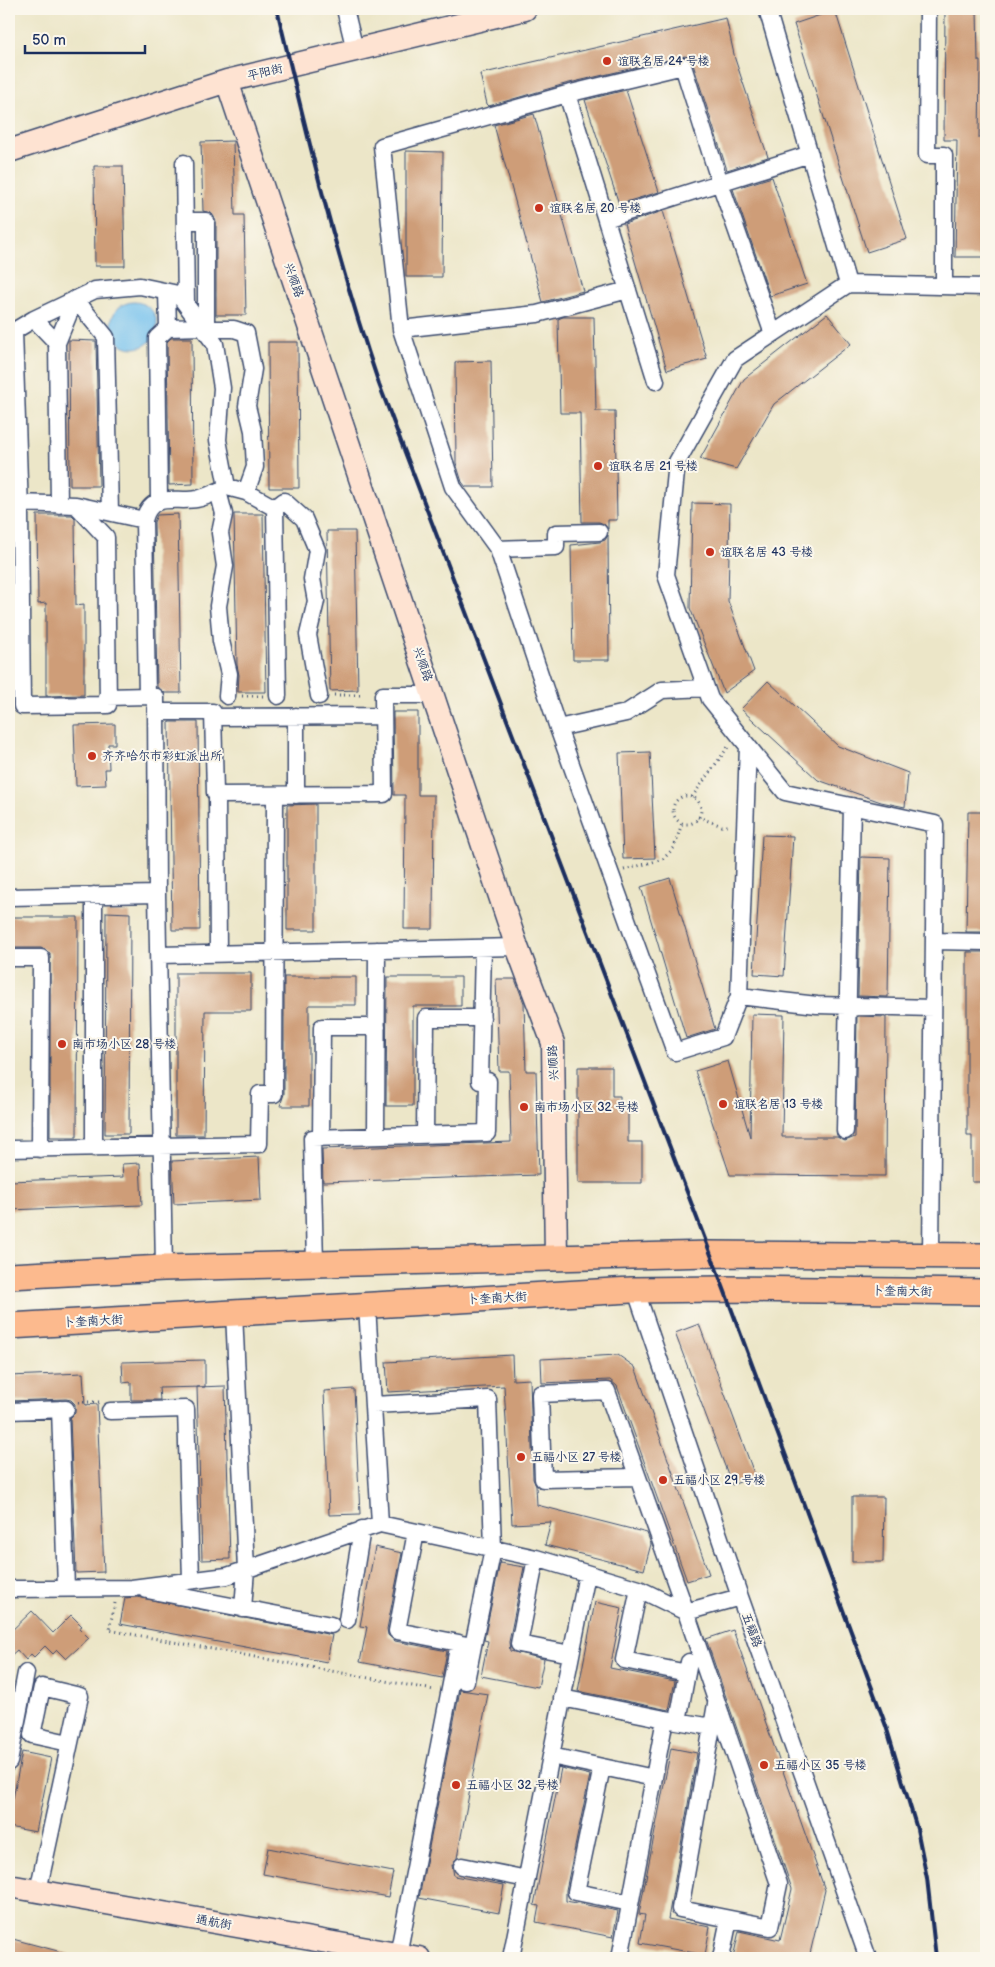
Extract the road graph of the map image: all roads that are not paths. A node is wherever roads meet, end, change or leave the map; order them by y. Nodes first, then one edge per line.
1 (345, 9) edge
2 (525, 9) edge
3 (767, 9) edge
4 (928, 9) edge
5 (355, 50) junction
6 (227, 81) junction
7 (567, 94) junction
8 (9, 151) edge
9 (810, 154) junction
10 (184, 163) dead end
11 (720, 183) junction
12 (606, 219) junction
13 (185, 221) junction
14 (848, 284) junction
15 (944, 286) junction
16 (986, 287) edge
17 (628, 290) junction
18 (167, 292) junction
19 (75, 299) junction
20 (186, 304) junction
21 (34, 319) junction
22 (168, 328) junction
23 (204, 328) junction
24 (401, 329) junction
25 (12, 331) edge
26 (773, 334) junction
27 (57, 343) junction
28 (656, 381) dead end
29 (223, 489) junction
30 (246, 492) junction
31 (159, 500) junction
32 (59, 504) junction
33 (76, 505) junction
34 (16, 508) edge
35 (275, 508) junction
36 (110, 512) junction
37 (144, 520) junction
38 (599, 532) dead end
39 (498, 549) junction
40 (706, 688) junction
41 (433, 695) junction
42 (147, 696) junction
43 (227, 696) road end
44 (278, 696) road end
45 (319, 696) road end
46 (107, 697) junction
47 (156, 712) junction
48 (296, 716) junction
49 (383, 716) junction
50 (213, 717) junction
51 (558, 728) junction
52 (743, 740) junction
53 (215, 793) dead end
54 (275, 795) junction
55 (296, 795) junction
56 (852, 806) junction
57 (157, 894) junction
58 (94, 895) junction
59 (9, 897) edge
60 (934, 941) junction
61 (986, 942) edge
62 (518, 947) junction
63 (483, 948) junction
64 (377, 950) junction
65 (275, 953) junction
66 (218, 954) junction
67 (159, 955) junction
68 (9, 958) edge
69 (739, 996) junction
70 (847, 1006) junction
71 (933, 1008) junction
72 (482, 1018) junction
73 (377, 1027) junction
74 (844, 1131) dead end
75 (425, 1135) junction
76 (376, 1136) junction
77 (321, 1138) junction
78 (162, 1147) junction
79 (94, 1148) junction
80 (9, 1149) edge
81 (40, 1149) junction
82 (931, 1254) junction
83 (986, 1256) edge
84 (556, 1258) junction
85 (315, 1264) junction
86 (164, 1268) junction
87 (9, 1276) edge
88 (986, 1292) edge
89 (639, 1300) dead end
90 (367, 1305) junction
91 (234, 1313) junction
92 (9, 1326) edge
93 (373, 1405) junction
94 (9, 1411) edge
95 (110, 1412) road end
96 (637, 1477) junction
97 (380, 1524) junction
98 (362, 1529) junction
99 (416, 1532) junction
100 (493, 1549) junction
101 (536, 1558) junction
102 (246, 1569) junction
103 (587, 1574) junction
104 (191, 1580) junction
105 (66, 1588) junction
106 (125, 1588) junction
107 (9, 1589) edge
108 (639, 1589) junction
109 (740, 1597) junction
110 (244, 1609) junction
111 (686, 1612) junction
112 (346, 1620) dead end
113 (330, 1626) dead end
114 (694, 1637) junction
115 (466, 1644) junction
116 (571, 1654) junction
117 (687, 1673) junction
118 (26, 1674) dead end
119 (562, 1698) junction
120 (716, 1704) junction
121 (672, 1720) junction
122 (712, 1728) junction
123 (69, 1743) dead end
124 (551, 1756) junction
125 (9, 1762) edge
126 (602, 1767) junction
127 (654, 1778) junction
128 (462, 1866) dead end
129 (526, 1879) junction
130 (9, 1886) edge
131 (38, 1892) junction
132 (630, 1902) junction
133 (729, 1919) junction
134 (410, 1957) edge
135 (511, 1958) edge
136 (620, 1958) edge
137 (721, 1958) edge
138 (868, 1958) edge

1 - 5 street
2 - 5 street, 平阳街
3 - 9 street
4 - 15 street
5 - 6 street, 平阳街
6 - 8 street, 平阳街
6 - 41 street, 兴顺路
7 - 11 street
7 - 12 street
7 - 24 street
9 - 11 street
9 - 14 street
10 - 13 street
11 - 12 street
11 - 26 street
12 - 17 street
13 - 20 street
13 - 23 street
14 - 15 street
14 - 26 street
15 - 16 street
17 - 24 street
17 - 28 street
18 - 19 street
18 - 20 street
18 - 22 street
19 - 21 street
19 - 27 street
19 - 36 street
20 - 23 street
21 - 25 street
21 - 27 street
22 - 23 street
22 - 31 street
23 - 29 street
23 - 30 street
24 - 39 street
25 - 34 street
26 - 40 street
27 - 32 street
29 - 30 street
29 - 31 street
29 - 43 street
30 - 35 street
31 - 37 street
32 - 33 street
32 - 34 street
33 - 36 street
33 - 46 street
34 - 46 street
35 - 44 street
35 - 45 street
36 - 37 street
37 - 42 street
38 - 39 street
39 - 51 street
40 - 51 street
40 - 52 street
41 - 49 street
41 - 62 street, 兴顺路
42 - 46 street
42 - 47 street
47 - 50 street
47 - 57 street
48 - 49 street
48 - 50 street
48 - 55 street
49 - 55 street
50 - 53 street
51 - 69 street
52 - 56 street
52 - 69 street
54 - 55 street
54 - 65 street
54 - 66 street
56 - 60 street
56 - 70 street
57 - 58 street
57 - 67 street
58 - 59 street
58 - 79 street
60 - 61 street
60 - 71 street
62 - 63 street
62 - 84 street, 兴顺路
63 - 64 street
63 - 72 street
64 - 65 street
64 - 73 street
65 - 66 street
65 - 78 street
66 - 67 street
67 - 78 street
68 - 81 street
69 - 70 street
70 - 71 street
70 - 74 street
71 - 82 street
72 - 75 street
72 - 75 street
73 - 76 street
73 - 77 street
75 - 76 street
76 - 77 street
77 - 85 street
78 - 79 street
78 - 86 street
79 - 81 street
80 - 81 street
82 - 83 main road
82 - 84 main road
84 - 85 main road
85 - 86 main road
86 - 87 main road
88 - 90 main road, 卜奎南大街
89 - 109 street, 五福路
90 - 91 main road, 卜奎南大街
90 - 93 street
91 - 92 main road, 卜奎南大街
91 - 102 street
93 - 97 street
93 - 100 street
94 - 105 street
95 - 104 street
96 - 96 street
96 - 111 street
97 - 98 street
97 - 99 street
98 - 102 street
98 - 112 street
99 - 100 street
99 - 115 street
100 - 101 street
100 - 115 street
101 - 103 street
101 - 116 street
102 - 104 street
102 - 110 street
103 - 108 street
103 - 116 street
104 - 106 street
105 - 106 street
105 - 107 street
106 - 110 street
108 - 111 street
108 - 117 street
109 - 111 street
109 - 138 street, 五福路
110 - 113 street
111 - 114 street
114 - 117 street
114 - 120 street
115 - 134 street
116 - 119 street
117 - 121 street
118 - 125 street
119 - 121 street
119 - 124 street
120 - 122 street
120 - 133 street
121 - 122 street
121 - 127 street
122 - 133 street
123 - 131 street
124 - 126 street
124 - 129 street
126 - 127 street
126 - 132 street
127 - 132 street
128 - 129 street
129 - 135 street
130 - 131 street, 通航街
131 - 134 street, 通航街
132 - 136 street
133 - 137 street

